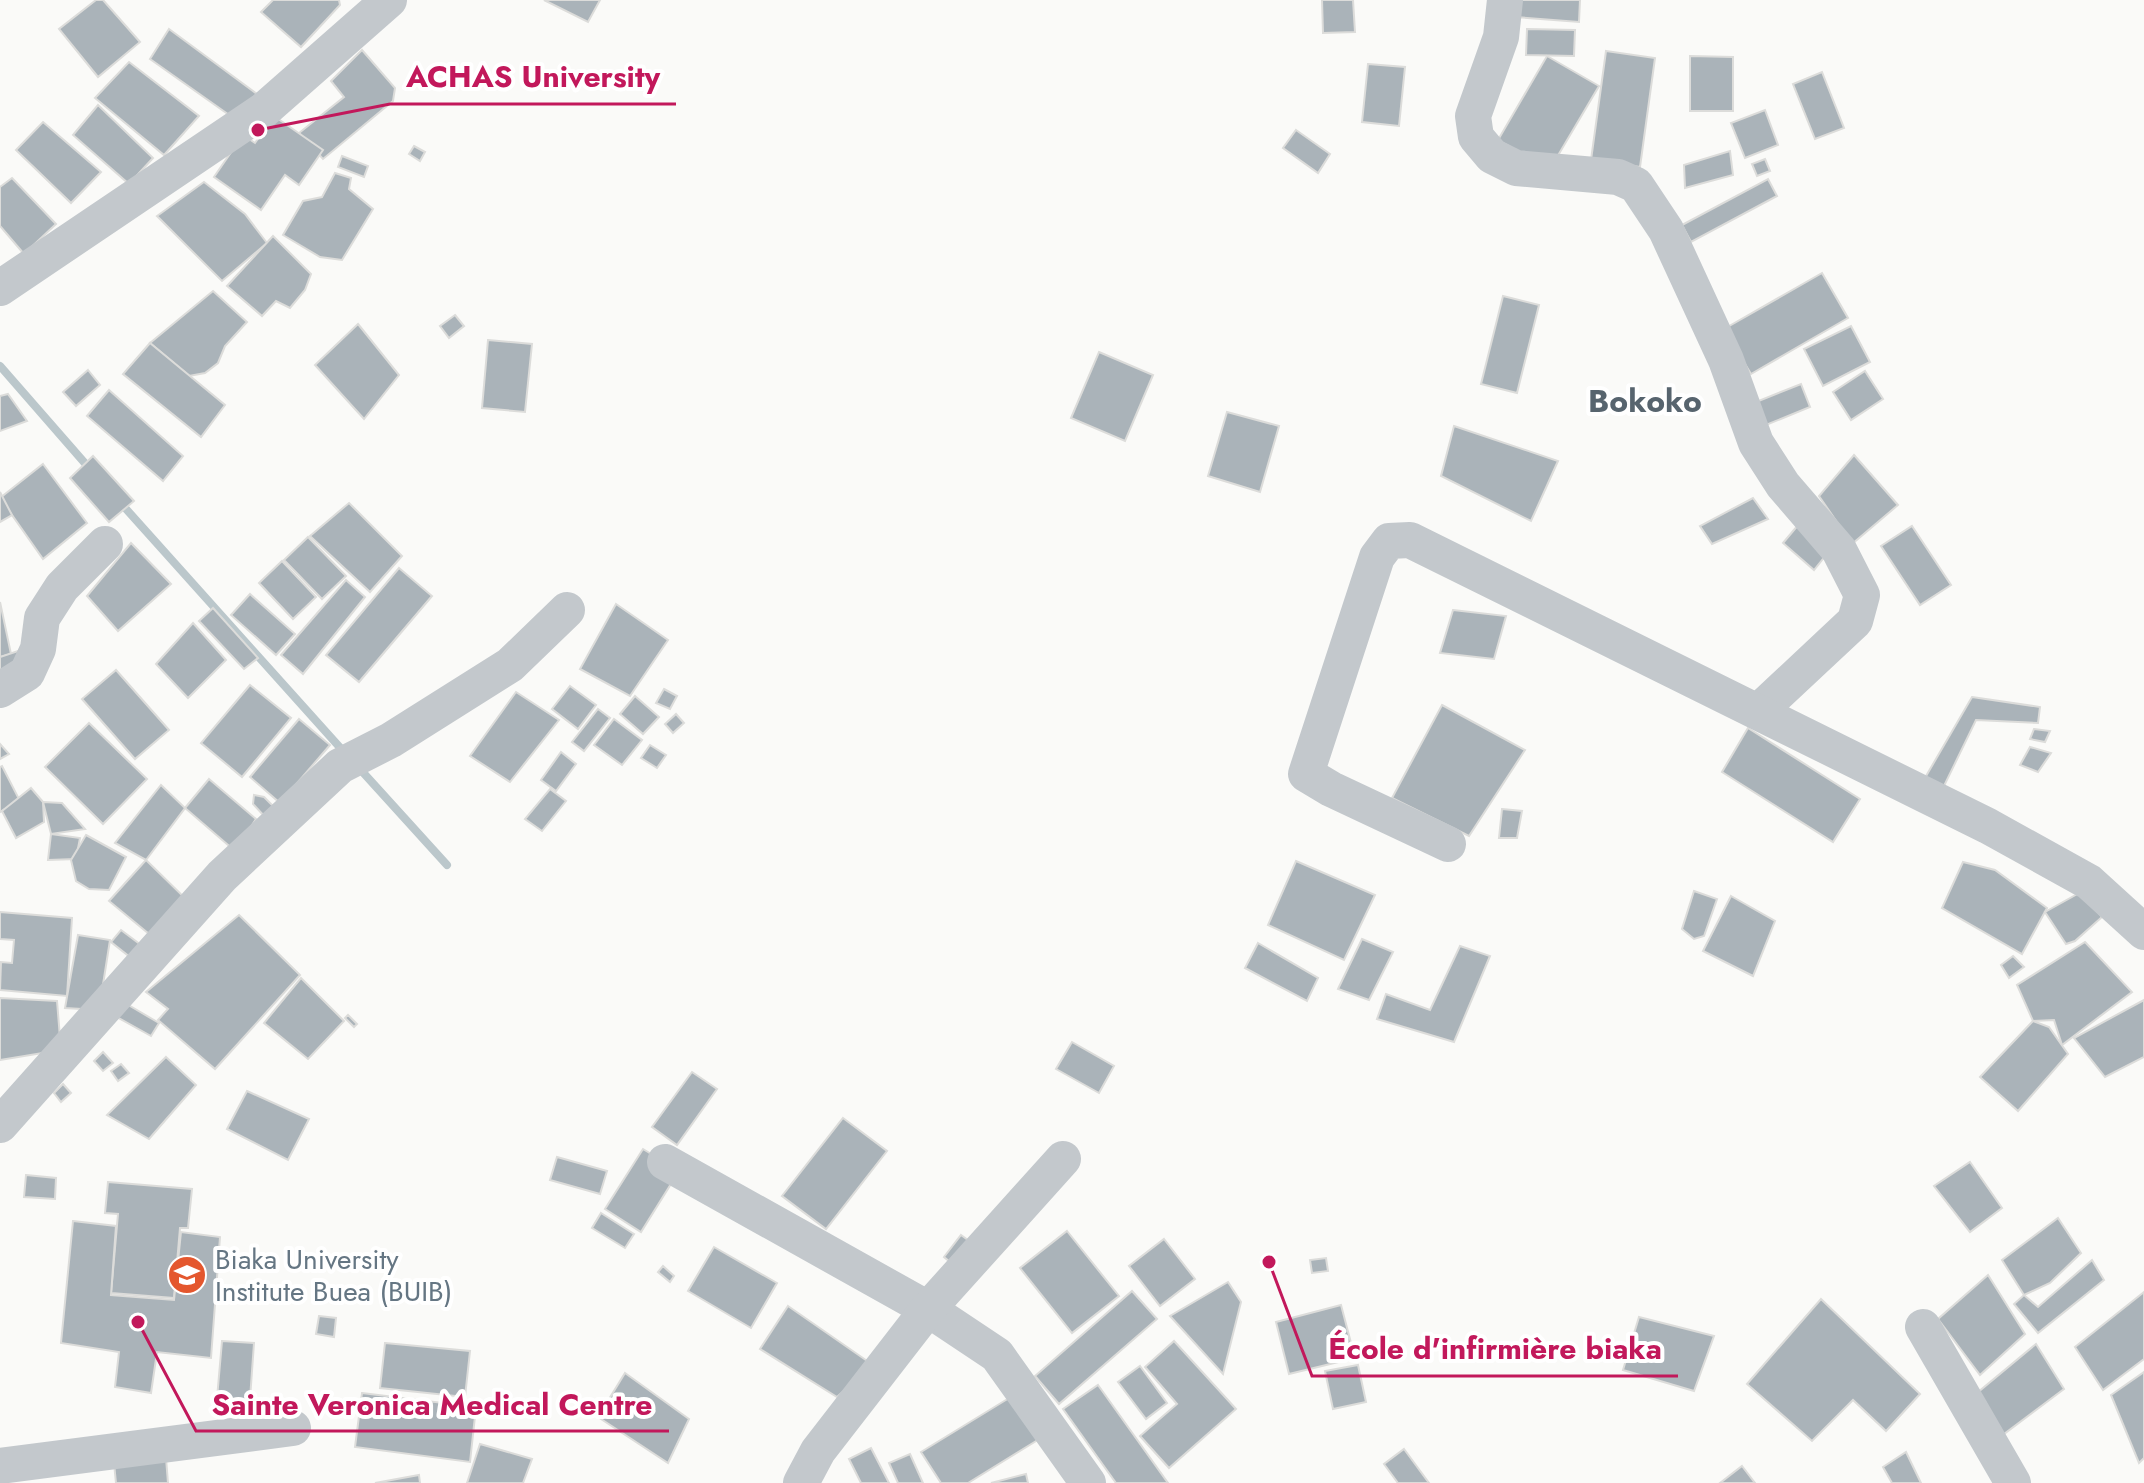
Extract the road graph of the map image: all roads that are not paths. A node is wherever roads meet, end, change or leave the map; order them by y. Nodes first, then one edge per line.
1 (389, 0) edge
2 (1505, 0) edge
3 (0, 288) edge
4 (105, 544) dead end
5 (567, 610) dead end
6 (0, 690) edge
7 (1760, 710) junction
8 (1448, 844) dead end
9 (2144, 932) edge
10 (0, 1125) edge
11 (1063, 1159) dead end
12 (665, 1162) dead end
13 (928, 1309) junction
14 (1923, 1327) dead end
15 (293, 1428) dead end
16 (0, 1466) edge
17 (801, 1483) edge
18 (1088, 1483) edge
19 (2013, 1483) edge

1 - 3 street
2 - 7 street
4 - 6 street
5 - 10 street
7 - 8 street
7 - 9 street
11 - 13 street
12 - 13 street
13 - 17 street
13 - 18 street
14 - 19 street
15 - 16 street

